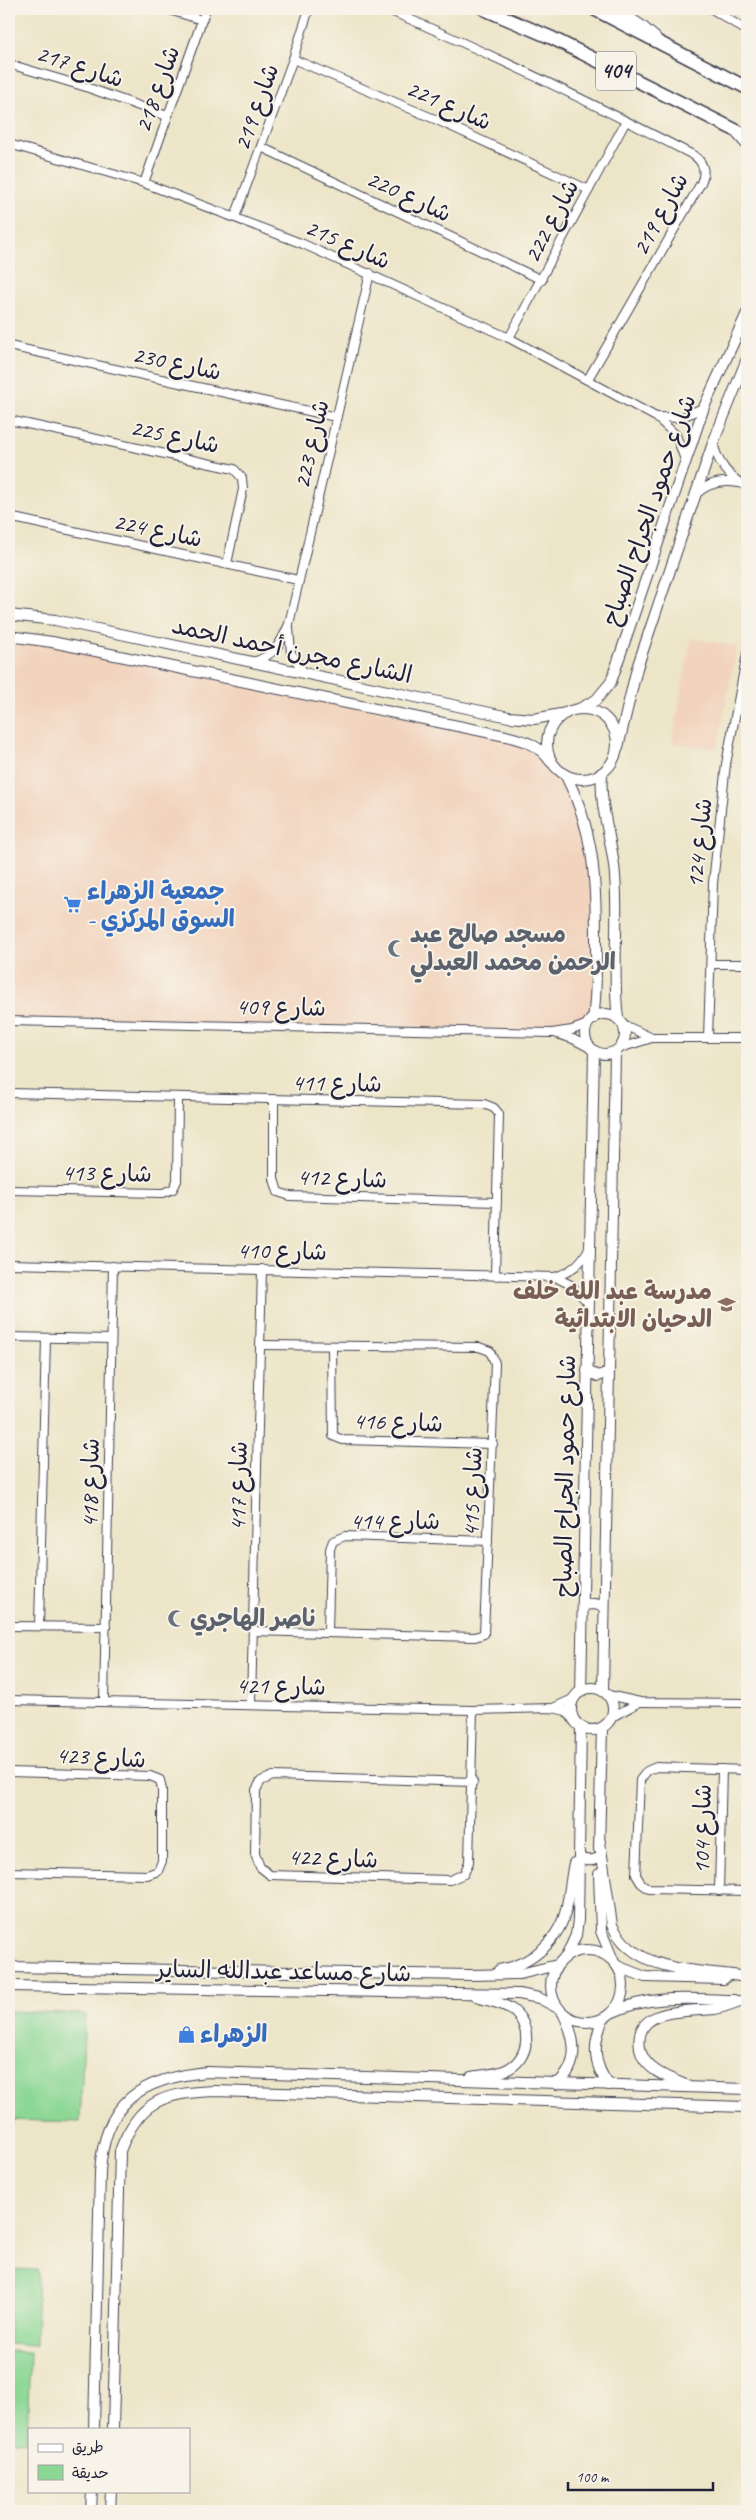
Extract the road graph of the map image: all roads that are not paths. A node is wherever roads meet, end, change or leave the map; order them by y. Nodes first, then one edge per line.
1 (166, 9) edge
2 (206, 9) edge
3 (309, 9) edge
4 (386, 9) edge
5 (484, 9) edge
6 (594, 9) edge
7 (616, 9) edge
8 (712, 9) edge
9 (202, 20) junction
10 (747, 31) edge
11 (658, 41) junction
12 (293, 59) junction
13 (9, 64) edge
14 (747, 88) edge
15 (167, 116) junction
16 (626, 121) junction
17 (733, 129) junction
18 (747, 136) edge
19 (9, 144) edge
20 (747, 145) edge
21 (260, 147) junction
22 (144, 183) junction
23 (589, 190) junction
24 (235, 216) junction
25 (370, 273) junction
26 (542, 280) junction
27 (747, 313) edge
28 (509, 338) junction
29 (9, 346) edge
30 (747, 359) edge
31 (588, 379) junction
32 (704, 407) junction
33 (656, 416) junction
34 (336, 417) junction
35 (9, 420) edge
36 (713, 443) junction
37 (685, 460) junction
38 (745, 486) edge
39 (695, 495) junction
40 (9, 517) edge
41 (227, 564) junction
42 (298, 580) junction
43 (9, 614) edge
44 (289, 624) junction
45 (9, 636) edge
46 (747, 654) edge
47 (253, 662) junction
48 (305, 674) junction
49 (579, 709) junction
50 (566, 713) junction
51 (618, 747) junction
52 (551, 762) junction
53 (602, 774) junction
54 (566, 776) junction
55 (596, 938) junction
56 (617, 939) junction
57 (711, 964) junction
58 (747, 964) edge
59 (9, 1021) edge
60 (590, 1021) junction
61 (620, 1021) junction
62 (552, 1033) junction
63 (652, 1038) junction
64 (708, 1038) junction
65 (747, 1038) edge
66 (592, 1050) junction
67 (617, 1050) junction
68 (9, 1093) edge
69 (178, 1098) junction
70 (274, 1101) junction
71 (9, 1190) edge
72 (497, 1202) junction
73 (589, 1248) junction
74 (9, 1264) edge
75 (113, 1266) junction
76 (262, 1269) junction
77 (495, 1276) junction
78 (555, 1277) junction
79 (588, 1302) junction
80 (9, 1337) edge
81 (46, 1338) junction
82 (112, 1340) junction
83 (260, 1345) junction
84 (332, 1346) junction
85 (588, 1371) junction
86 (609, 1372) junction
87 (493, 1444) junction
88 (488, 1541) junction
89 (582, 1605) junction
90 (604, 1606) junction
91 (9, 1626) edge
92 (39, 1626) junction
93 (106, 1627) junction
94 (253, 1631) junction
95 (328, 1632) junction
96 (606, 1693) junction
97 (578, 1695) junction
98 (9, 1700) edge
99 (104, 1702) junction
100 (640, 1702) junction
101 (252, 1703) junction
102 (747, 1703) edge
103 (553, 1708) junction
104 (473, 1710) junction
105 (612, 1717) junction
106 (578, 1724) junction
107 (602, 1728) junction
108 (722, 1768) junction
109 (747, 1770) edge
110 (9, 1772) edge
111 (473, 1782) junction
112 (600, 1842) junction
113 (579, 1843) junction
114 (579, 1858) junction
115 (599, 1858) junction
116 (9, 1872) edge
117 (719, 1890) junction
118 (747, 1891) edge
119 (567, 1955) junction
120 (615, 1963) junction
121 (557, 1965) junction
122 (9, 1967) edge
123 (471, 1975) junction
124 (747, 1978) edge
125 (9, 1986) edge
126 (469, 1994) junction
127 (744, 2001) edge
128 (556, 2007) junction
129 (612, 2013) junction
130 (564, 2015) junction
131 (603, 2019) junction
132 (395, 2079) junction
133 (455, 2081) junction
134 (557, 2084) junction
135 (609, 2085) junction
136 (707, 2088) junction
137 (747, 2088) edge
138 (395, 2096) junction
139 (747, 2108) edge
140 (101, 2157) junction
141 (120, 2159) junction
142 (97, 2285) junction
143 (116, 2286) junction
144 (94, 2428) edge
145 (113, 2428) edge
146 (92, 2492) edge
147 (111, 2492) edge
148 (91, 2511) edge
149 (110, 2511) edge

1 - 9 street
2 - 9 street, شارع 218
3 - 12 street, شارع 219
4 - 16 street, شارع 219
5 - 17 main road, 404
6 - 11 main road, 404
7 - 11 street
8 - 10 street
9 - 15 street, شارع 218
11 - 14 main road, 404
12 - 21 street, شارع 219
12 - 23 street, شارع 221
13 - 15 street, شارع 217
15 - 22 street, شارع 218
16 - 23 street, شارع 222
16 - 31 street, شارع 219
17 - 18 main road, 404
17 - 20 street
19 - 22 street, شارع 215
21 - 24 street, شارع 219
21 - 26 street, شارع 220
22 - 24 street, شارع 215
23 - 26 street, شارع 222
24 - 25 street, شارع 215
25 - 28 street, شارع 215
25 - 34 street, شارع 223
26 - 28 street, شارع 222
27 - 32 street, شارع حمود الجراح الصباح
28 - 31 street, شارع 215
29 - 34 street, شارع 230
30 - 36 street, شارع حمود الجراح الصباح
31 - 33 street, شارع 215
32 - 33 street, شارع 215
32 - 37 street, شارع حمود الجراح الصباح
33 - 37 street, شارع 215
34 - 42 street, شارع 223
35 - 41 street, شارع 225
36 - 38 street
36 - 39 street, شارع حمود الجراح الصباح
37 - 49 street, شارع حمود الجراح الصباح
38 - 39 street
39 - 51 street, شارع حمود الجراح الصباح
40 - 41 street, شارع 224
41 - 42 street, شارع 224
42 - 44 street, شارع 223
43 - 47 street, الشارع مجرن أحمد الحمد
44 - 47 street, شارع 223
44 - 48 street, شارع 223
45 - 52 street, الشارع مجرن أحمد الحمد
46 - 57 street, شارع 124
47 - 48 street, الشارع مجرن أحمد الحمد
48 - 50 street, الشارع مجرن أحمد الحمد
49 - 50 street
49 - 51 street
50 - 52 street
51 - 53 street
52 - 54 street
53 - 54 street
53 - 56 street
54 - 55 street
55 - 56 street
55 - 60 street
56 - 61 street
57 - 58 street
57 - 64 street, شارع 124
59 - 62 street, شارع 409
60 - 61 street
60 - 62 street, شارع 409
60 - 66 street
61 - 63 street
61 - 67 street
62 - 66 street, شارع 409
63 - 64 street
63 - 67 street
64 - 65 street
66 - 67 street
66 - 73 street, شارع حمود الجراح الصباح
67 - 86 street, شارع حمود الجراح الصباح
68 - 69 street, شارع 411
69 - 70 street, شارع 411
69 - 71 street, شارع 413
70 - 72 street, شارع 412
70 - 72 street, شارع 411
72 - 77 street, شارع 411
73 - 78 street, شارع 410
73 - 79 street, شارع حمود الجراح الصباح
74 - 75 street, شارع 410
75 - 76 street, شارع 410
75 - 82 street, شارع 418
76 - 77 street, شارع 410
76 - 83 street, شارع 417
77 - 78 street, شارع 410
78 - 79 street, شارع 410
79 - 85 street, شارع حمود الجراح الصباح
80 - 81 street
81 - 82 street
81 - 92 street
82 - 93 street, شارع 418
83 - 84 street, شارع 415
83 - 94 street, شارع 417
84 - 87 street, شارع 416
84 - 87 street, شارع 415
85 - 86 street
85 - 89 street, شارع حمود الجراح الصباح
86 - 90 street, شارع حمود الجراح الصباح
87 - 88 street, شارع 415
88 - 95 street, شارع 414
88 - 95 street, شارع 415
89 - 90 street
89 - 97 street, شارع حمود الجراح الصباح
90 - 96 street, شارع حمود الجراح الصباح
91 - 92 street
92 - 93 street
93 - 99 street, شارع 418
94 - 95 street, شارع 415
94 - 101 street, شارع 417
96 - 97 street
96 - 100 street
96 - 105 street
97 - 103 street, شارع 421
97 - 106 street
98 - 99 street, شارع 421
99 - 101 street, شارع 421
100 - 102 street
100 - 105 street
101 - 104 street, شارع 421
103 - 104 street, شارع 421
103 - 106 street
104 - 111 street, شارع 422
105 - 107 street
106 - 107 street
106 - 113 street
107 - 112 street
108 - 109 street
108 - 117 street, شارع 104
108 - 117 street
110 - 116 street, شارع 423
111 - 111 street, شارع 422
112 - 115 street
112 - 124 street
113 - 114 street
113 - 123 street
114 - 115 street
114 - 119 street
115 - 120 street
117 - 118 street
119 - 120 street
119 - 121 street
120 - 124 street
120 - 129 street
121 - 123 street, شارع مساعد عبدالله الساير
121 - 128 street
122 - 123 street, شارع مساعد عبدالله الساير
125 - 126 street, شارع مساعد عبدالله الساير
126 - 128 street, شارع مساعد عبدالله الساير
126 - 133 street
127 - 129 street
127 - 136 street
128 - 130 street
129 - 131 street
130 - 131 street
130 - 134 street
131 - 135 street
132 - 133 street
132 - 138 street
132 - 140 street
133 - 134 street
134 - 135 street
135 - 136 street
136 - 137 street
138 - 139 street
138 - 141 street
140 - 141 street
140 - 142 street
141 - 143 street
142 - 143 street
142 - 144 street
143 - 145 street
146 - 148 street
147 - 149 street

